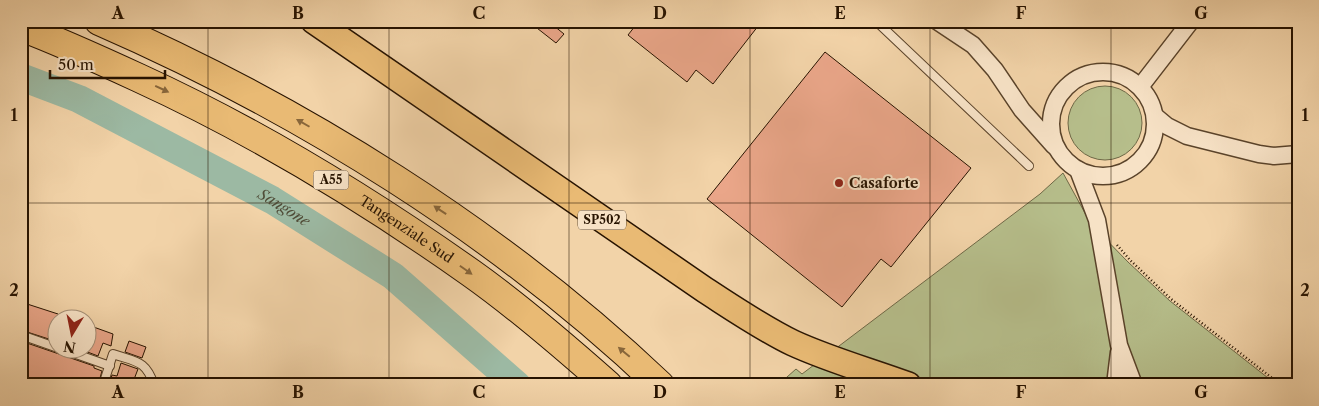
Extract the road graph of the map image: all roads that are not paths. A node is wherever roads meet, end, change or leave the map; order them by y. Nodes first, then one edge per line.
1 (99, 21) edge
2 (314, 21) edge
3 (876, 21) edge
4 (1191, 21) edge
5 (943, 23) edge
6 (21, 27) edge
7 (1140, 86) junction
8 (1155, 116) junction
9 (1060, 153) junction
10 (1298, 154) edge
11 (1029, 166) dead end
12 (1078, 170) junction
13 (21, 335) edge
14 (48, 344) edge
15 (1119, 345) junction
16 (87, 358) edge
17 (110, 366) junction
18 (104, 385) edge
19 (154, 385) edge
20 (608, 385) edge
21 (660, 385) edge
22 (908, 385) edge
23 (1115, 385) edge
24 (1134, 385) edge

21 -> 1 highway, A55
2 - 22 main road, SP502
3 - 11 lane
4 - 7 street
5 - 9 street
6 -> 20 highway, Tangenziale Sud / A55
7 - 8 street
7 - 9 street
8 - 10 street
8 - 12 street
9 - 12 street
12 - 15 street
13 - 14 lane
15 - 23 street
15 - 24 street
16 - 17 lane
17 - 18 lane
17 - 19 lane

